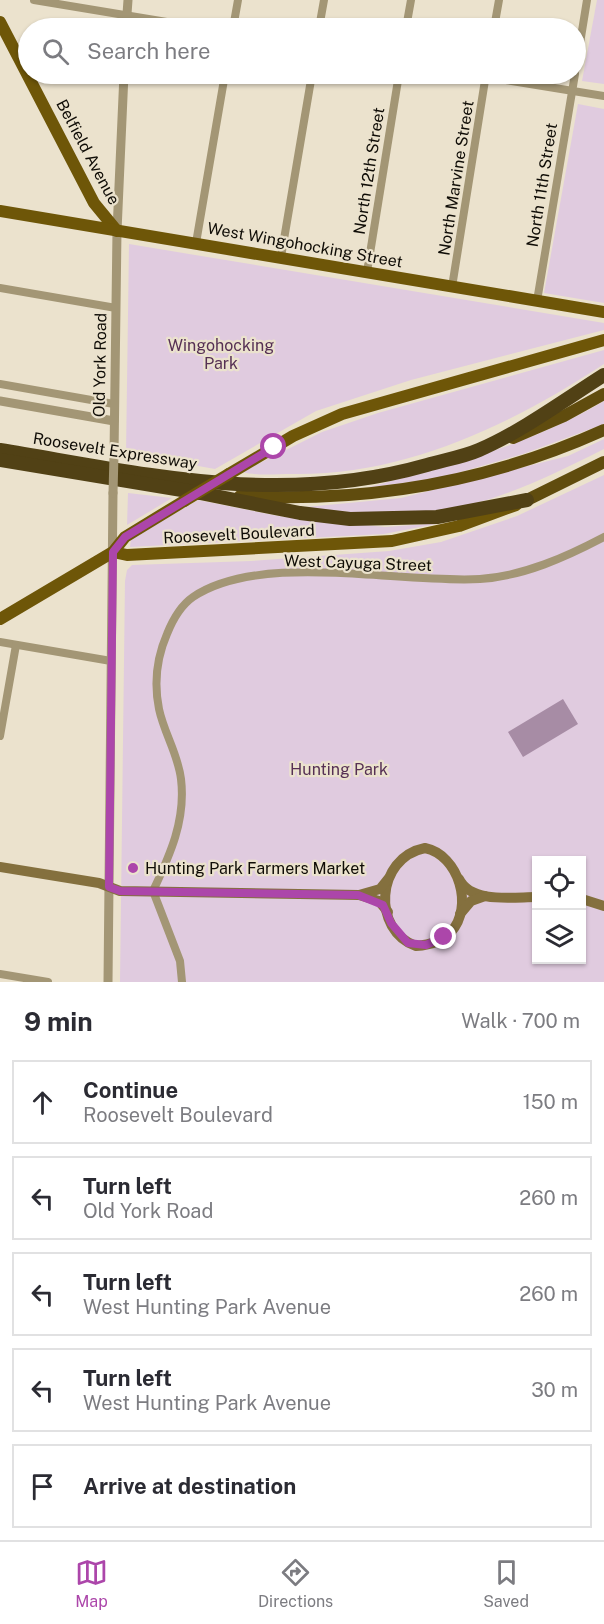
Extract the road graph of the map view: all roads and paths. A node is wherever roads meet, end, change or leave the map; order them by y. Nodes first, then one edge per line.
1 (34, 0) edge
2 (128, 0) edge
3 (238, 0) edge
4 (324, 0) edge
5 (411, 0) edge
6 (499, 0) edge
7 (587, 0) edge
8 (127, 16) junction
9 (140, 18) edge
10 (235, 18) edge
11 (321, 18) edge
12 (408, 18) edge
13 (496, 18) edge
14 (584, 18) edge
15 (0, 22) edge
16 (18, 57) edge
17 (32, 84) edge
18 (124, 84) edge
19 (223, 84) edge
20 (310, 84) edge
21 (397, 84) edge
22 (485, 84) edge
23 (534, 84) edge
24 (573, 84) edge
25 (572, 91) junction
26 (604, 96) edge
27 (0, 211) edge
28 (117, 231) junction
29 (196, 243) junction
30 (281, 257) junction
31 (367, 272) junction
32 (452, 287) junction
33 (0, 288) edge
34 (537, 301) junction
35 (116, 308) junction
36 (604, 312) edge
37 (604, 340) edge
38 (604, 375) edge
39 (0, 384) edge
40 (604, 394) edge
41 (0, 401) edge
42 (114, 404) junction
43 (114, 421) junction
44 (604, 430) edge
45 (0, 450) edge
46 (480, 450) junction
47 (0, 460) edge
48 (604, 462) edge
49 (200, 493) junction
50 (526, 500) junction
51 (604, 537) edge
52 (113, 552) junction
53 (0, 619) edge
54 (0, 642) edge
55 (16, 645) junction
56 (111, 661) junction
57 (0, 736) edge
58 (0, 867) edge
59 (458, 878) junction
60 (388, 879) junction
61 (109, 887) junction
62 (153, 891) junction
63 (358, 895) junction
64 (485, 896) junction
65 (532, 897) edge
66 (586, 900) edge
67 (604, 906) edge
68 (388, 913) junction
69 (458, 916) junction
70 (0, 974) edge
71 (48, 982) edge
72 (108, 982) edge
73 (182, 982) edge

1 - 8 street
2 - 8 street
3 - 10 street
4 - 11 street
5 - 12 street
6 - 13 street
7 - 14 street
8 - 9 street
15 - 16 main road, Belfield Avenue
17 - 28 main road, Belfield Avenue
18 - 28 street, Old York Road
19 - 29 street
20 - 30 street
21 - 31 street, North 12th Street
22 - 32 street, North Marvine Street
23 - 25 street
24 - 25 street, North 11th Street
25 - 26 street
25 - 34 street, North 11th Street
27 - 28 main road, West Wingohocking Street
28 - 29 main road, West Wingohocking Street
28 - 35 street, Old York Road
29 - 30 main road, West Wingohocking Street
30 - 31 main road, West Wingohocking Street
31 - 32 main road, West Wingohocking Street
32 - 34 main road, West Wingohocking Street
33 - 35 street
34 - 36 main road, West Wingohocking Street
35 - 42 street, Old York Road
37 - 52 main road, Roosevelt Boulevard, bridge
38 - 46 highway
39 - 42 street
40 - 46 highway, Roosevelt Expressway
41 - 43 street
42 - 43 street, Old York Road
43 - 52 street, Old York Road, bridge
44 - 49 highway, Roosevelt Expressway
45 - 46 highway, Roosevelt Expressway
47 - 49 highway, Roosevelt Expressway
48 - 50 highway, Roosevelt Boulevard
49 - 50 highway
50 - 52 main road, Roosevelt Boulevard
51 - 62 street, West Cayuga Street
52 - 53 main road
52 - 56 street, Old York Road
54 - 55 street
55 - 56 street
55 - 57 street
56 - 61 street, Old York Road
58 - 61 main road
59 - 60 main road
59 - 64 main road
59 - 69 main road
60 - 63 main road
60 - 68 main road
61 - 62 main road
61 - 72 street, Old York Road
62 - 63 main road
62 - 73 street
63 - 68 main road
64 - 65 main road
64 - 69 main road
66 - 67 main road
68 - 69 main road
70 - 71 street

